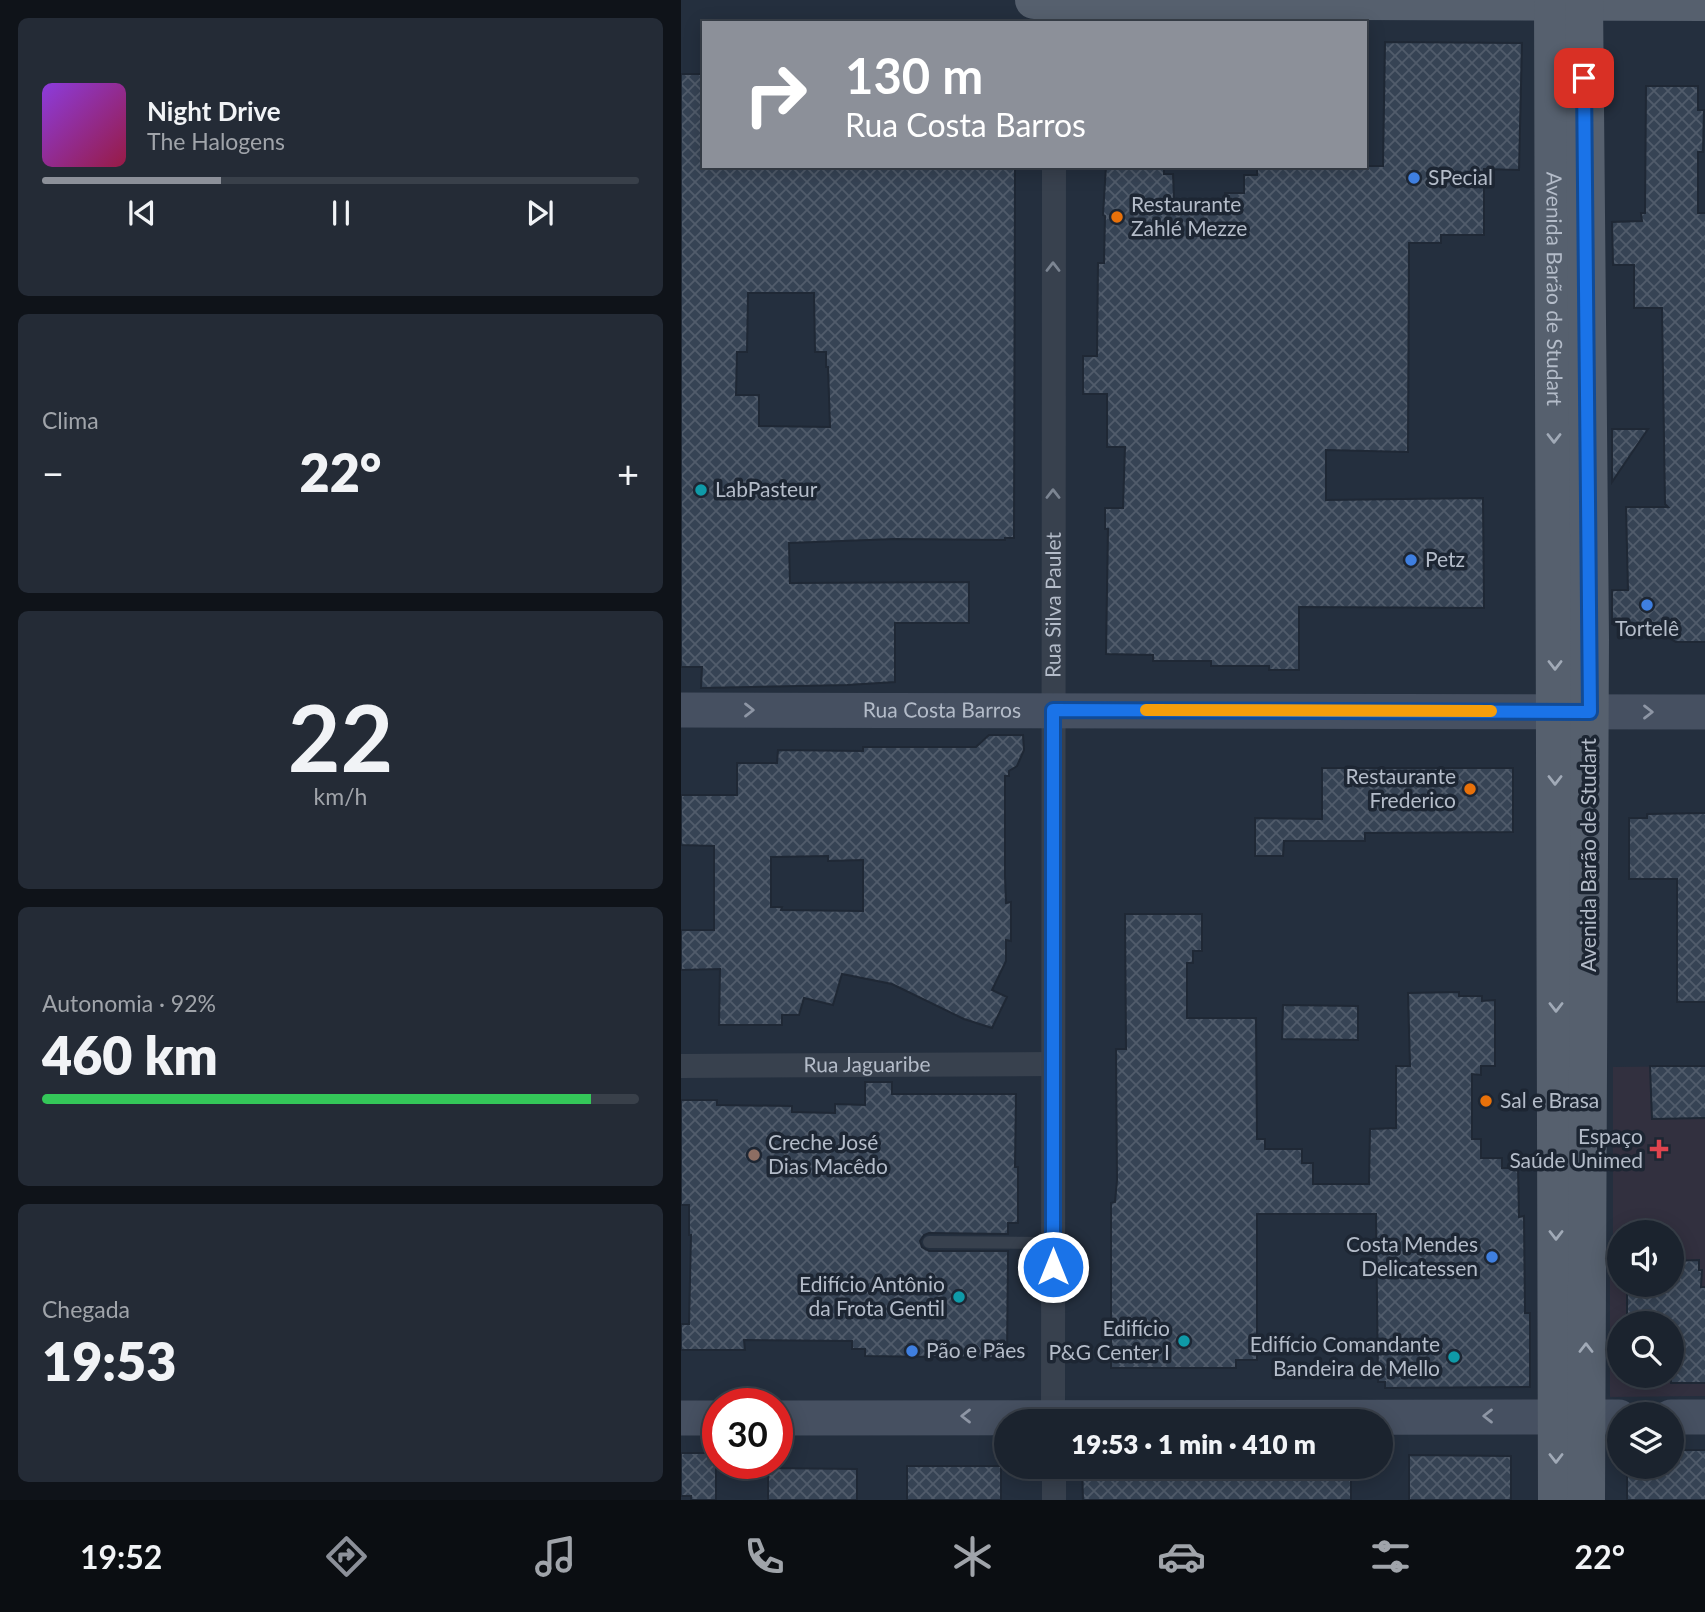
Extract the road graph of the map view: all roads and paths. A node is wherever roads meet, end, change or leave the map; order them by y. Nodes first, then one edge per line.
1 (1034, 0) edge
2 (1055, 0) edge
3 (1568, 1) edge
4 (1705, 2) edge
5 (1055, 21) edge
6 (1054, 168) edge
7 (681, 710) edge
8 (1053, 710) junction
9 (1572, 712) junction
10 (1705, 712) edge
11 (1053, 1064) junction
12 (681, 1066) edge
13 (929, 1242) dead end
14 (1053, 1243) junction
15 (1054, 1409) edge
16 (1587, 1417) edge
17 (1684, 1417) edge
18 (1705, 1417) edge
19 (681, 1418) edge
20 (702, 1418) edge
21 (793, 1418) edge
22 (1393, 1418) edge
23 (994, 1419) edge
24 (1054, 1479) edge
25 (1054, 1500) edge
26 (1557, 1500) edge
27 (1586, 1500) edge

1 - 2 main road
2 - 3 main road
2 - 5 street
3 - 4 main road
3 - 9 main road, Avenida Barão de Studart
8 -> 6 street, Rua Silva Paulet
7 -> 8 street, Rua Costa Barros
8 - 9 street, Rua Costa Barros
8 - 11 street, Rua Silva Paulet
9 -> 10 street, Rua Costa Barros
9 - 16 main road, Avenida Barão de Studart
11 - 12 street, Rua Jaguaribe
11 - 14 street, Rua Silva Paulet
13 - 14 lane
14 - 15 street, Rua Silva Paulet
16 -> 22 street
16 -> 26 main road, Avenida Barão de Studart
16 - 27 main road, Avenida Barão de Studart
17 - 18 street
19 - 20 street
23 -> 21 street
24 - 25 street

